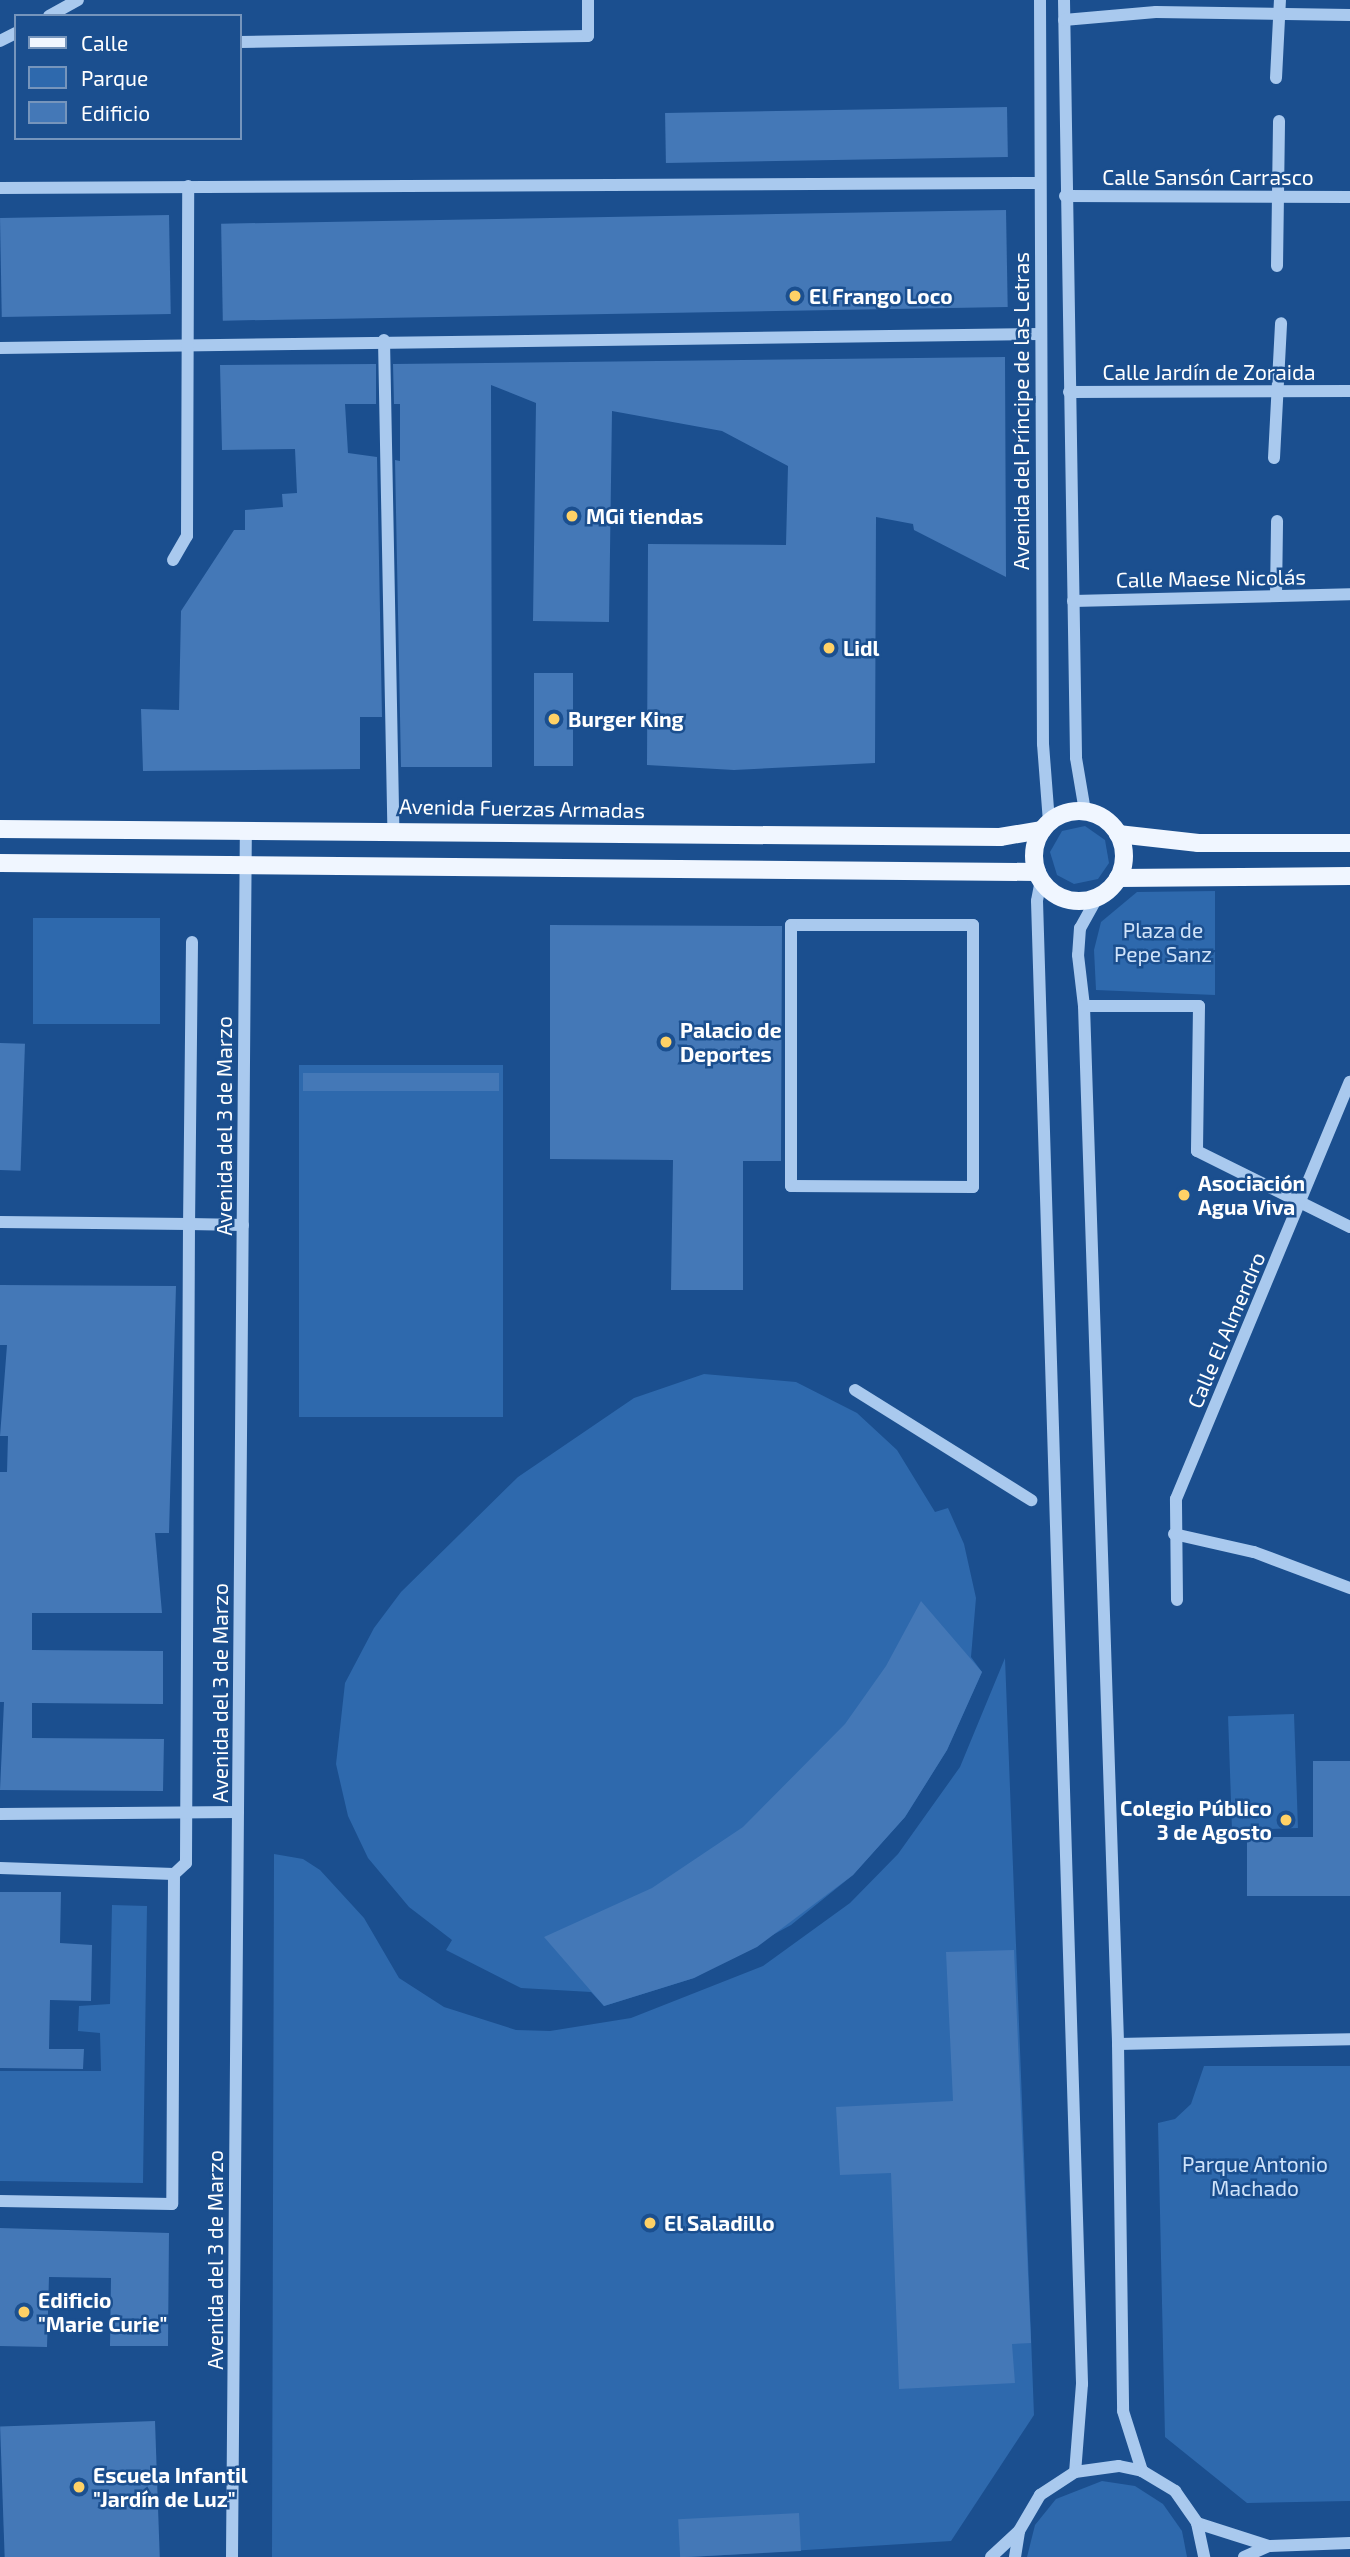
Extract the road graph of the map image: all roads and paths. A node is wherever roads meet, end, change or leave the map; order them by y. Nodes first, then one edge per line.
1 (78, 0) edge
2 (588, 0) edge
3 (1040, 0) edge
4 (1064, 0) edge
5 (1280, 0) edge
6 (53, 14) edge
7 (1279, 15) junction
8 (1350, 15) edge
9 (1064, 20) junction
10 (242, 42) edge
11 (1276, 78) dead end
12 (1279, 121) dead end
13 (1038, 183) junction
14 (188, 186) junction
15 (0, 188) edge
16 (1065, 196) junction
17 (1277, 196) junction
18 (1350, 197) edge
19 (1277, 266) dead end
20 (1281, 323) dead end
21 (1040, 334) junction
22 (384, 340) junction
23 (189, 344) junction
24 (0, 348) edge
25 (1278, 391) junction
26 (1350, 391) edge
27 (1069, 392) junction
28 (1273, 458) dead end
29 (1278, 521) dead end
30 (173, 560) dead end
31 (1350, 594) edge
32 (1276, 596) junction
33 (1073, 601) junction
34 (1085, 811) junction
35 (1046, 826) junction
36 (0, 829) edge
37 (246, 829) junction
38 (393, 829) junction
39 (1118, 834) junction
40 (1350, 843) edge
41 (0, 863) edge
42 (245, 865) junction
43 (1039, 876) junction
44 (1350, 876) edge
45 (1118, 878) junction
46 (1098, 896) junction
47 (192, 942) dead end
48 (1084, 1006) junction
49 (1350, 1082) edge
50 (791, 1186) joint
51 (1300, 1202) junction
52 (0, 1222) edge
53 (189, 1224) junction
54 (243, 1225) junction
55 (1350, 1227) edge
56 (855, 1390) dead end
57 (1031, 1500) dead end
58 (1174, 1534) junction
59 (1350, 1588) edge
60 (1177, 1600) dead end
61 (186, 1812) junction
62 (238, 1812) junction
63 (0, 1814) edge
64 (0, 1868) edge
65 (174, 1874) junction
66 (1350, 2039) edge
67 (1118, 2045) junction
68 (0, 2202) edge
69 (1142, 2471) junction
70 (1075, 2472) junction
71 (1197, 2523) junction
72 (1019, 2531) junction
73 (1350, 2543) edge
74 (1269, 2546) junction
75 (232, 2557) edge
76 (992, 2557) edge
77 (1015, 2557) edge
78 (1204, 2557) edge
79 (1244, 2557) edge

1 - 6 street
2 - 10 street
3 - 13 street, Avenida del Príncipe de las Letras
4 - 9 street
5 - 7 street
7 - 8 street
7 - 9 street
7 - 11 street
9 - 16 street
12 - 17 street
13 - 14 street
13 - 21 street, Avenida del Príncipe de las Letras
14 - 15 street
14 - 23 street
16 - 17 street, Calle Sansón Carrasco
16 - 27 street
17 - 18 street, Calle Sansón Carrasco
17 - 19 street
20 - 25 street
21 - 22 street
21 - 35 street, Avenida del Príncipe de las Letras
22 - 23 street
22 - 38 street
23 - 24 street
23 - 30 street
25 - 26 street, Calle Jardín de Zoraida
25 - 27 street, Calle Jardín de Zoraida
25 - 28 street
27 - 33 street
29 - 32 street
31 - 32 street, Calle Maese Nicolás
32 - 33 street, Calle Maese Nicolás
33 - 34 street
34 - 35 main road
34 - 39 main road
35 - 38 main road, Avenida Fuerzas Armadas
35 - 43 main road
36 - 37 main road, Avenida Fuerzas Armadas
37 - 38 main road, Avenida Fuerzas Armadas
37 - 42 street, Avenida del 3 de Marzo
39 - 40 main road
39 - 45 main road
41 - 42 main road
42 - 43 main road
42 - 54 street, Avenida del 3 de Marzo
43 - 46 main road
43 - 70 street
44 - 45 main road
45 - 46 main road
46 - 48 street
47 - 53 street
48 - 51 street
48 - 67 street
49 - 51 street, Calle El Almendro
50 - 50 street
51 - 55 street
51 - 58 street, Calle El Almendro
52 - 53 street
53 - 54 street
53 - 61 street
54 - 62 street, Avenida del 3 de Marzo
56 - 57 street
58 - 59 street
58 - 60 street, Calle El Almendro
61 - 62 street
61 - 63 street
61 - 65 street
62 - 75 street, Avenida del 3 de Marzo
64 - 65 street
65 - 68 street
66 - 67 street
67 - 69 street
69 - 70 street
69 - 71 street
70 - 72 street
71 - 74 street
71 - 78 street
72 - 76 street
72 - 77 street
73 - 74 street
74 - 79 street

